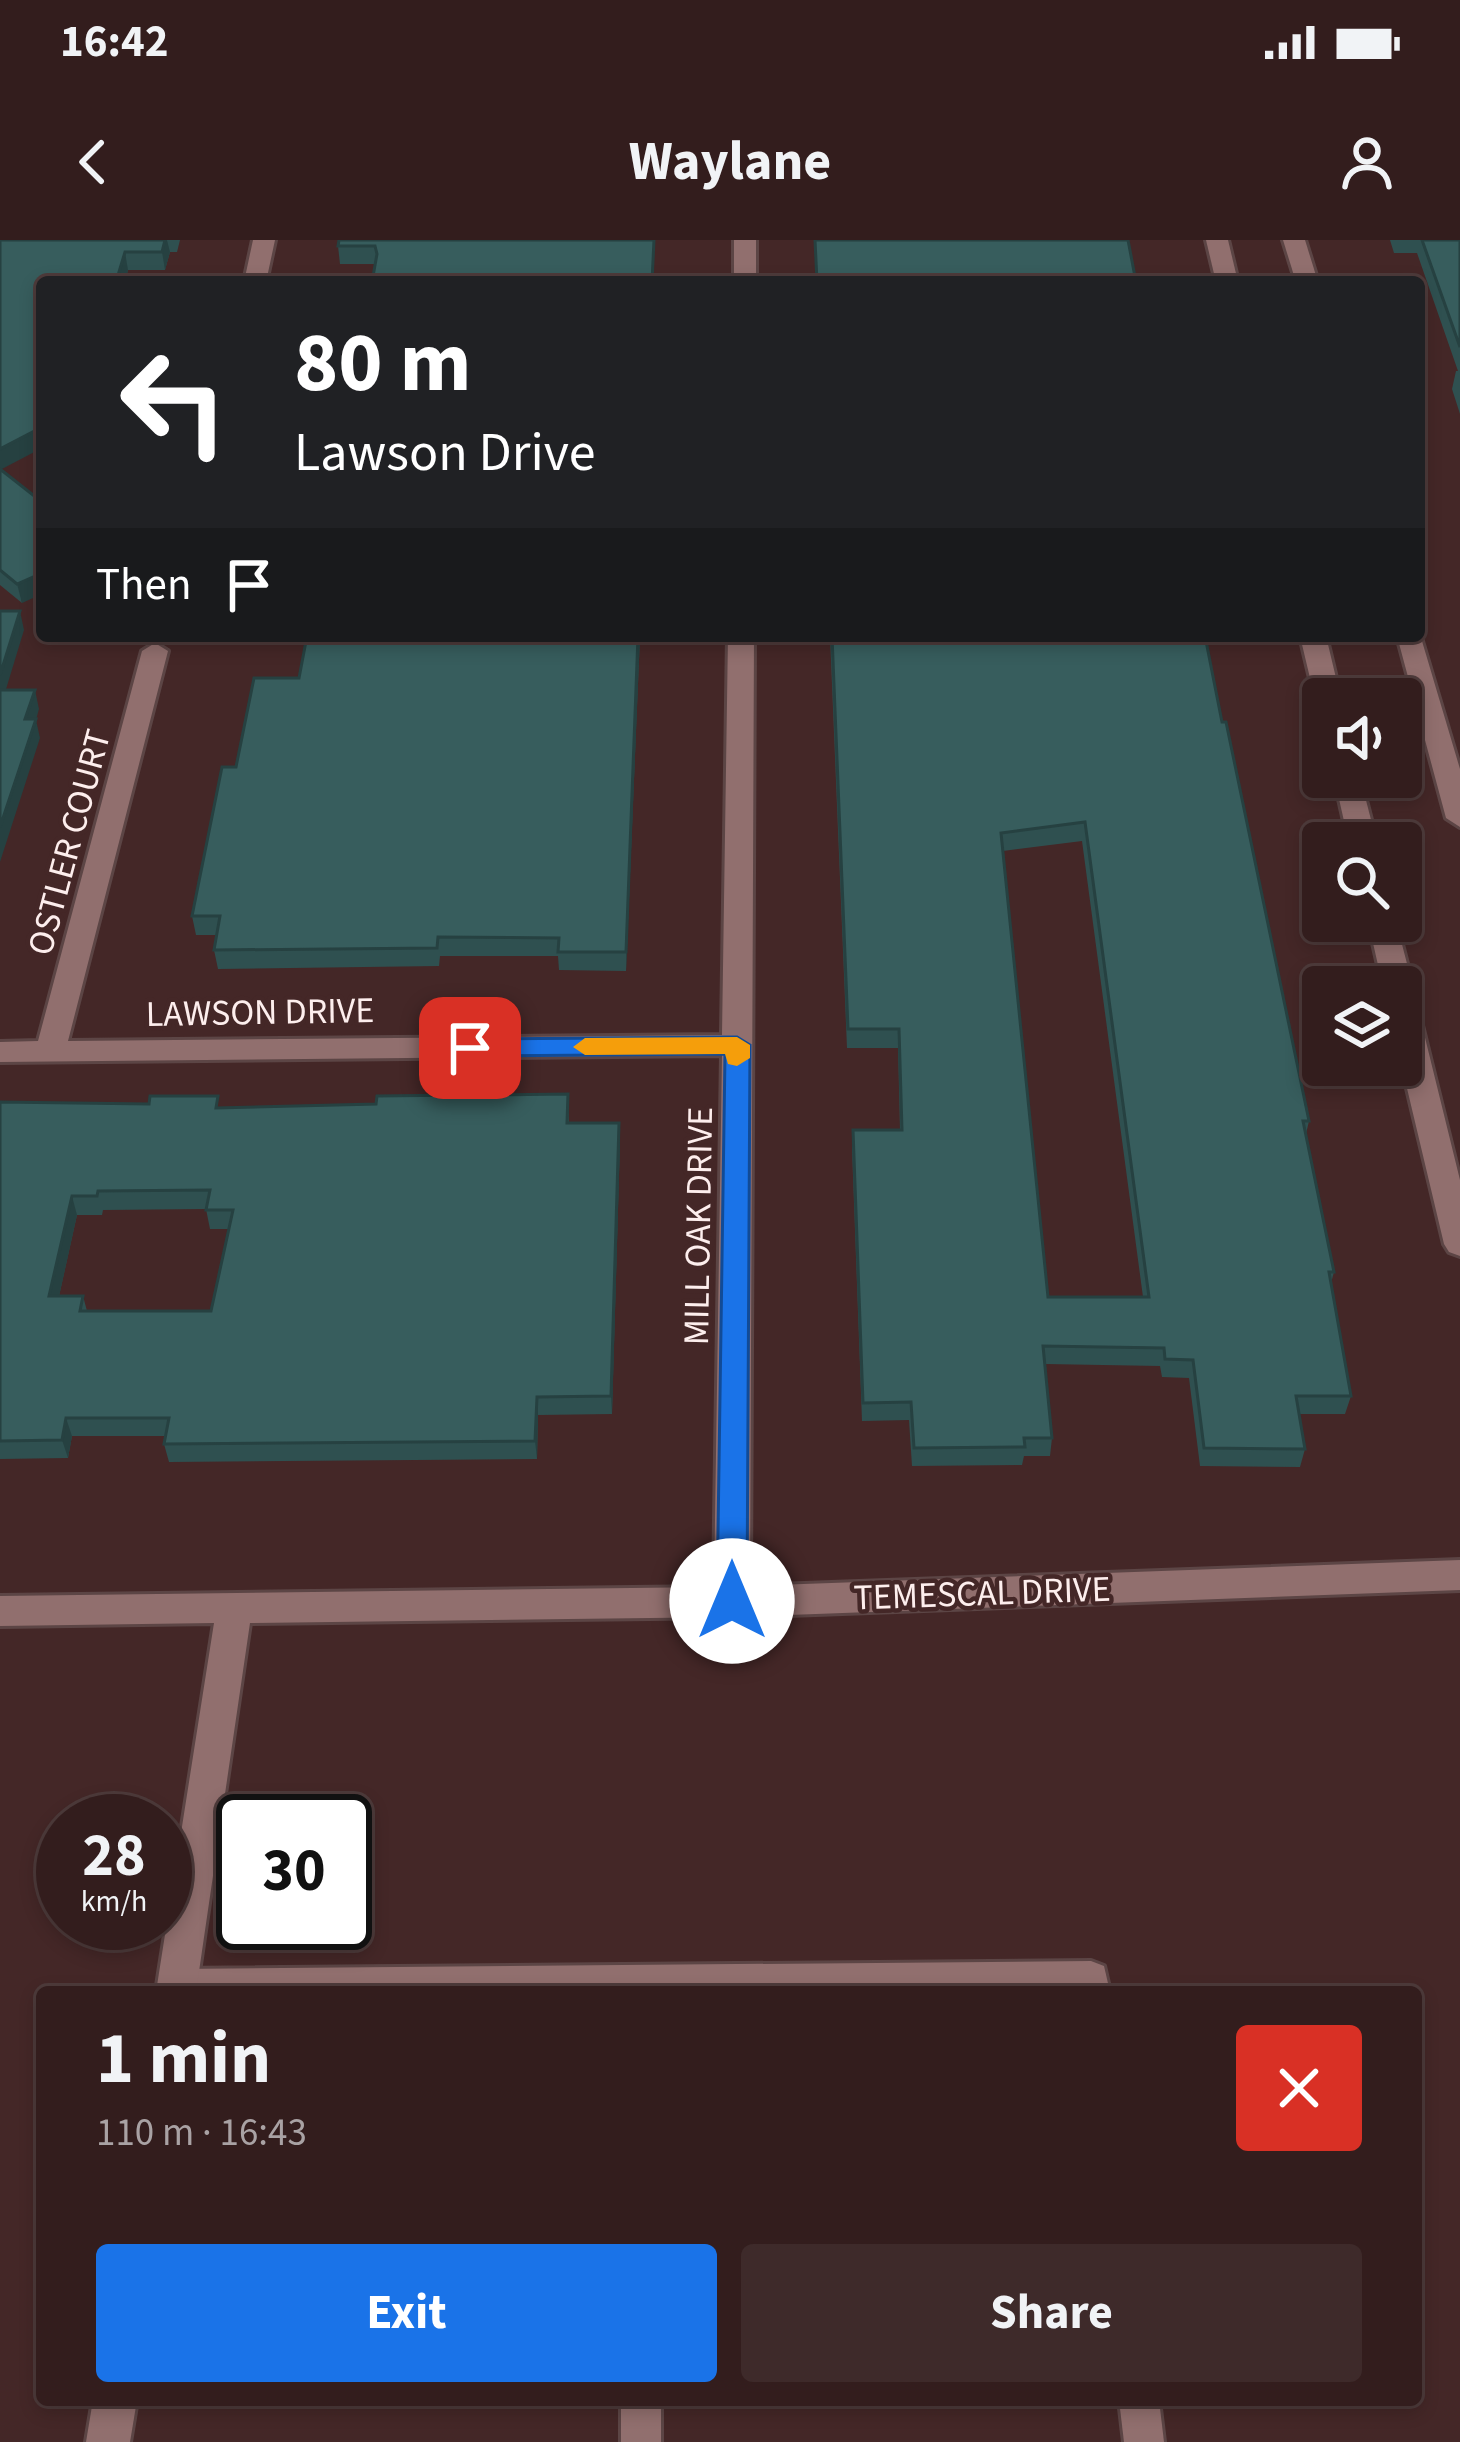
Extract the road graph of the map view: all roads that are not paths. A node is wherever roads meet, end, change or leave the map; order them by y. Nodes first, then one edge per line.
1 (265, 240) edge
2 (745, 240) edge
3 (1217, 240) edge
4 (1294, 240) edge
5 (256, 276) edge
6 (746, 276) edge
7 (1226, 276) edge
8 (1305, 276) edge
9 (741, 642) edge
10 (1314, 642) edge
11 (1412, 642) edge
12 (155, 650) dead end
13 (1323, 678) edge
14 (1460, 818) edge
15 (737, 1045) junction
16 (0, 1052) edge
17 (50, 1052) junction
18 (1422, 1086) edge
19 (1460, 1244) edge
20 (1460, 1575) edge
21 (732, 1601) junction
22 (234, 1607) junction
23 (0, 1611) edge
24 (177, 1986) edge
25 (696, 1986) edge
26 (1092, 1986) edge
27 (114, 2406) edge
28 (641, 2406) edge
29 (1140, 2406) edge
30 (108, 2442) edge
31 (640, 2442) edge
32 (1144, 2442) edge

1 - 5 street
2 - 6 street
3 - 7 street
4 - 8 street
9 - 15 street, MILL OAK DRIVE
10 - 13 street
11 - 14 street
12 - 17 street, OSTLER COURT
15 - 17 street, LAWSON DRIVE
15 - 21 street, MILL OAK DRIVE
16 - 17 street, LAWSON DRIVE
18 - 19 street
20 - 21 street, TEMESCAL DRIVE
21 - 22 street, TEMESCAL DRIVE
22 - 23 street, TEMESCAL DRIVE
22 - 24 street
25 - 26 lane
27 - 30 street
28 - 31 lane
29 - 32 lane

